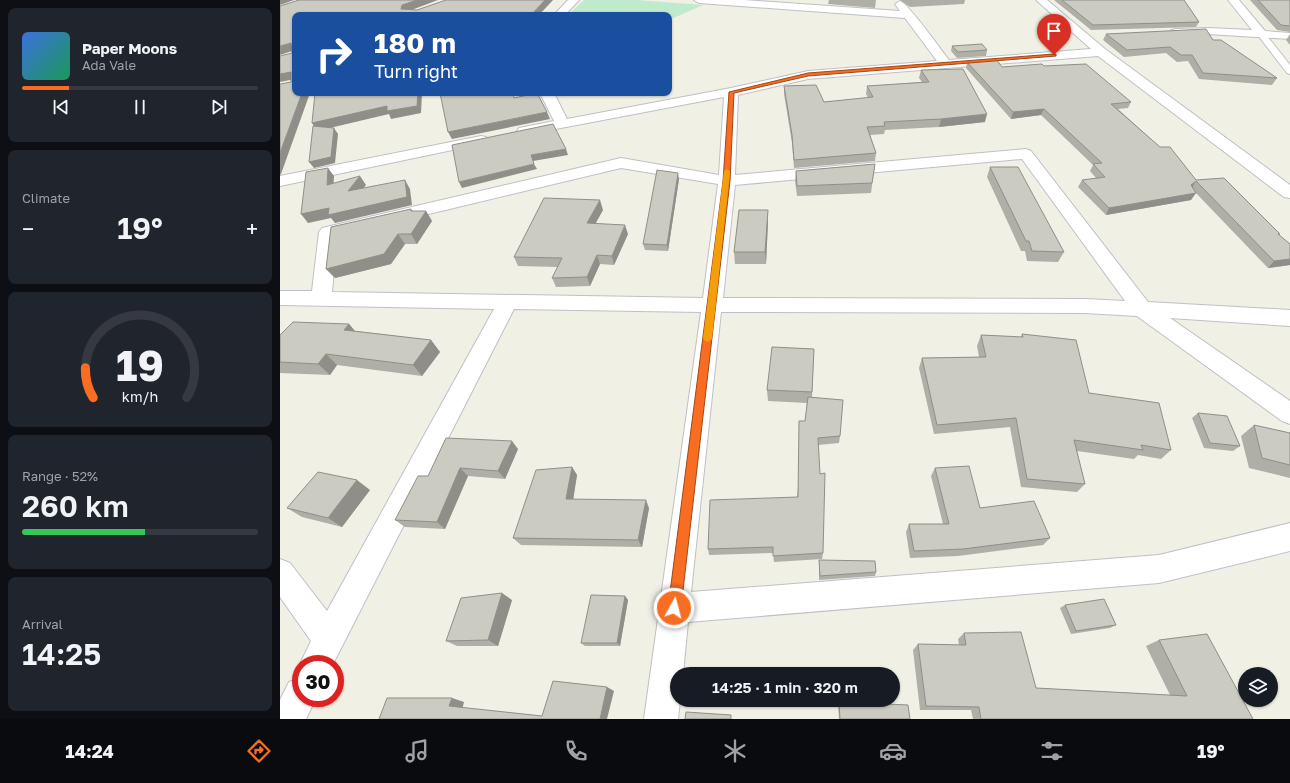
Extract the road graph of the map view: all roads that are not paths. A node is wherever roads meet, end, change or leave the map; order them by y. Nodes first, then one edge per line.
1 (574, 0) edge
2 (699, 0) edge
3 (897, 0) edge
4 (1041, 0) edge
5 (1233, 0) edge
6 (562, 12) edge
7 (909, 16) junction
8 (1161, 33) edge
9 (1261, 34) junction
10 (1099, 35) dead end
11 (1083, 36) junction
12 (1290, 36) edge
13 (1101, 52) junction
14 (945, 64) junction
15 (1290, 71) edge
16 (731, 92) junction
17 (548, 96) edge
18 (562, 123) junction
19 (515, 133) edge
20 (491, 138) edge
21 (280, 181) edge
22 (727, 181) junction
23 (1290, 193) edge
24 (280, 298) edge
25 (321, 299) junction
26 (508, 302) junction
27 (712, 305) junction
28 (1143, 310) junction
29 (1290, 318) edge
30 (1290, 414) edge
31 (1290, 537) edge
32 (280, 573) edge
33 (674, 608) junction
34 (322, 651) edge
35 (294, 707) edge
36 (288, 719) edge
37 (661, 719) edge

1 - 6 street
2 - 7 street
3 - 7 street
4 - 11 street
5 - 9 street
7 - 14 street
8 - 9 street
9 - 12 street
9 - 15 lane
10 - 11 street
11 - 13 street
13 - 14 street
13 - 23 street
14 - 16 street
16 - 18 street
16 - 22 street
17 - 18 street
18 - 19 street
20 - 21 street
22 - 25 street
22 - 27 street
22 - 28 street
24 - 25 street
25 - 26 street
26 - 27 street
26 - 34 street
27 - 28 street
27 - 33 street
28 - 29 street
28 - 30 street
31 - 33 street
32 - 34 street
33 - 37 street
35 - 36 street

